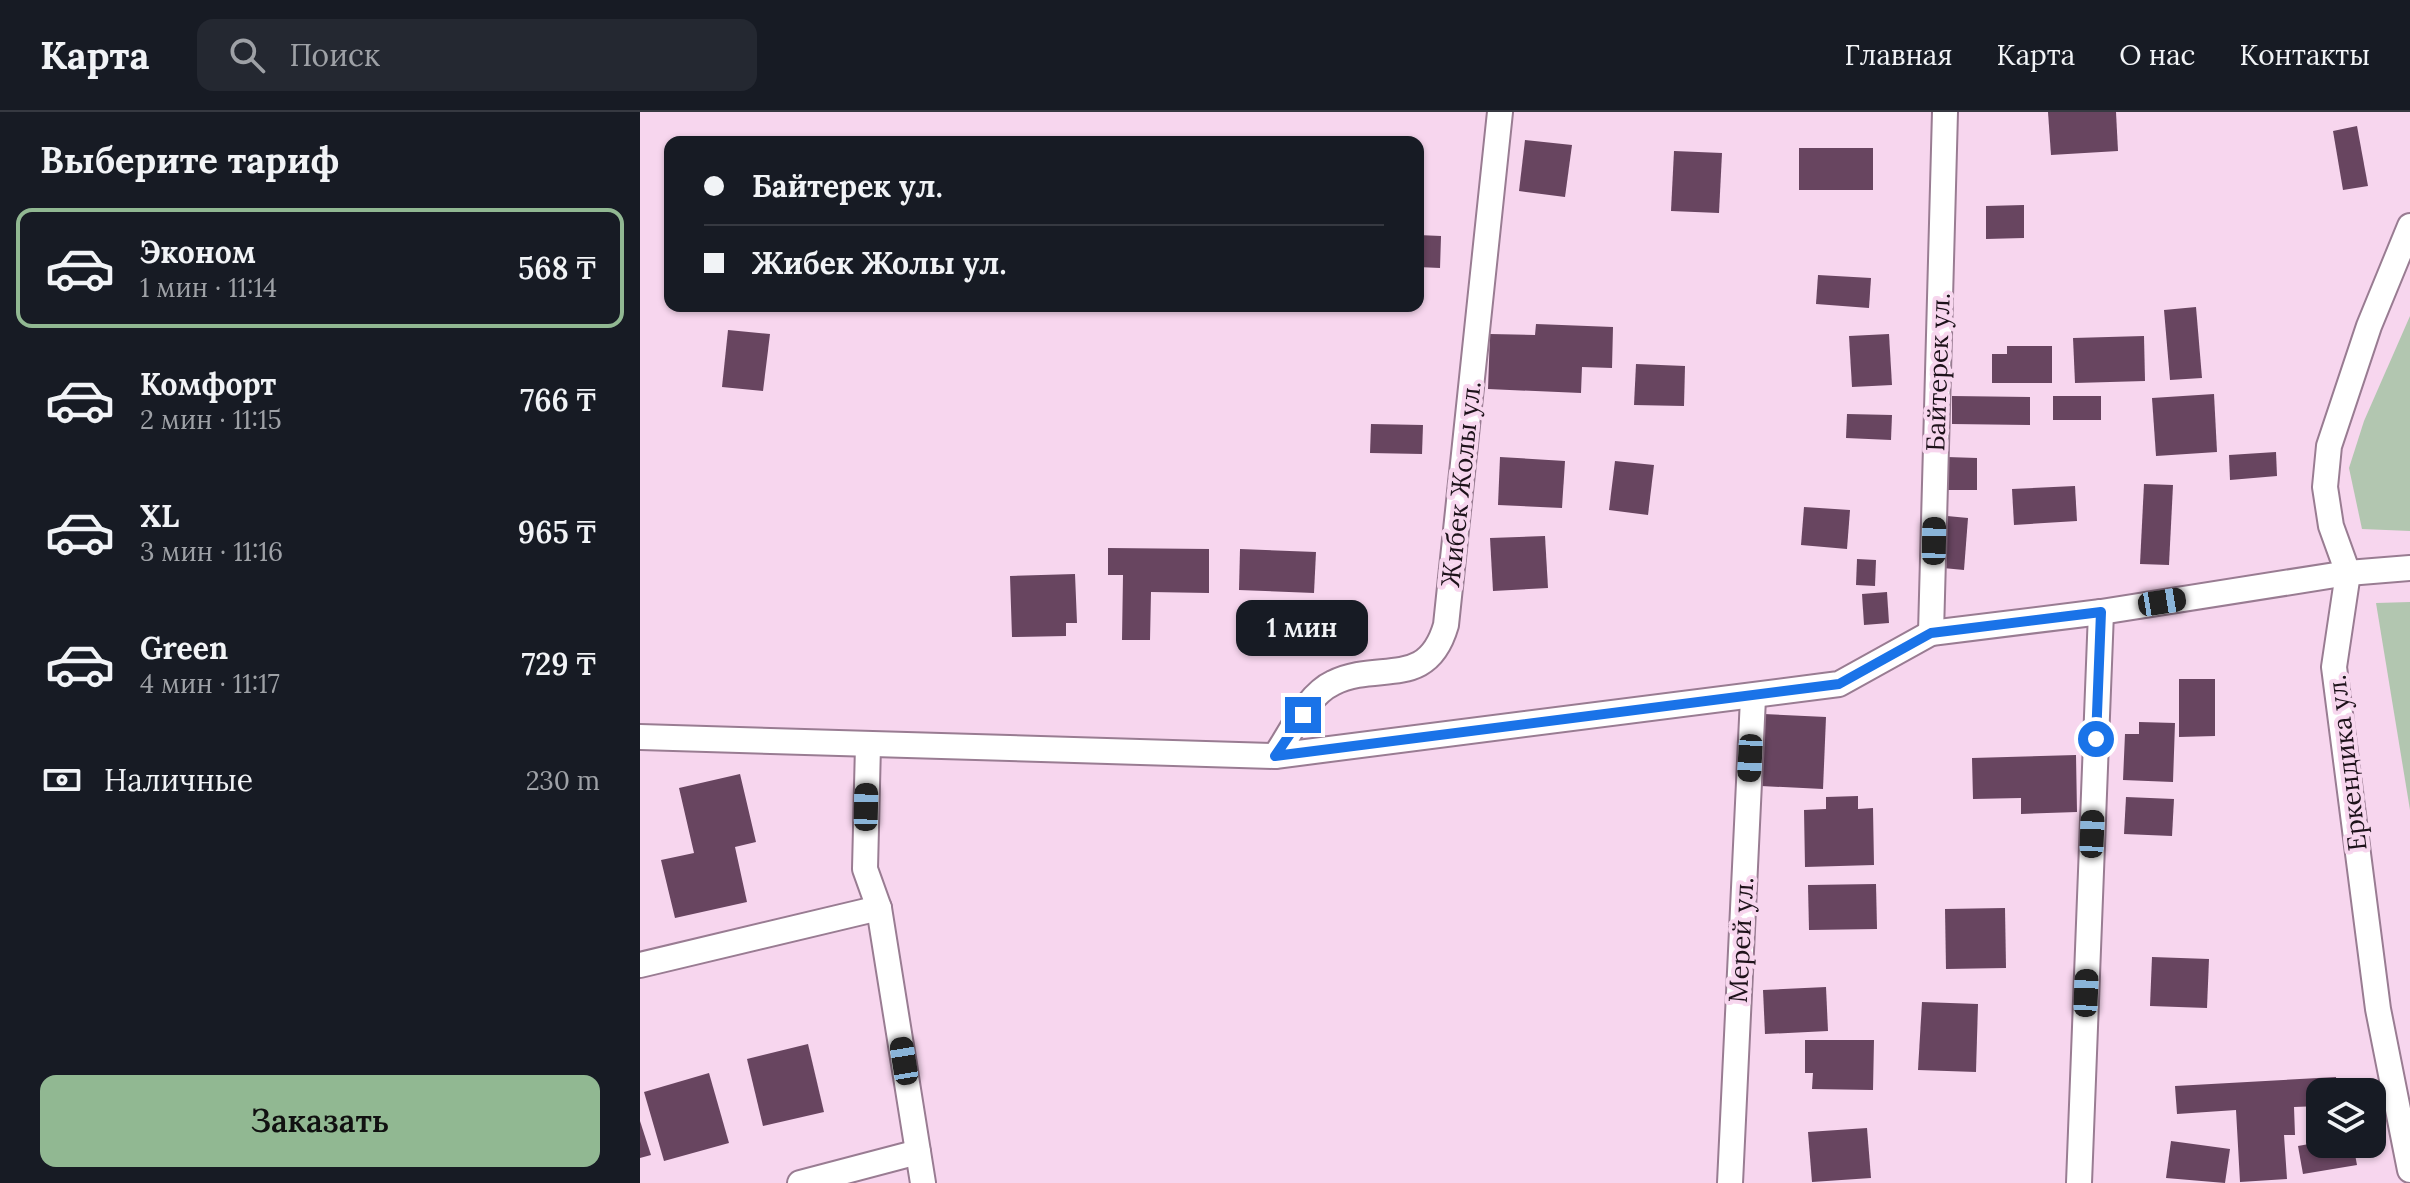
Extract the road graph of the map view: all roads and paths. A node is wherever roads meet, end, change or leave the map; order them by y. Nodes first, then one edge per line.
1 (1500, 112) edge
2 (1945, 112) edge
3 (2410, 226) edge
4 (2410, 568) edge
5 (2348, 573) junction
6 (2101, 612) junction
7 (1931, 633) junction
8 (1753, 698) junction
9 (640, 737) edge
10 (868, 745) junction
11 (1275, 756) junction
12 (879, 908) junction
13 (640, 965) edge
14 (918, 1152) junction
15 (2410, 1170) edge
16 (800, 1183) edge
17 (923, 1183) edge
18 (1730, 1183) edge
19 (2079, 1183) edge

1 - 11 street, Жибек Жолы ул.
2 - 7 street, Байтерек ул.
3 - 5 street, Еркендика ул.
4 - 5 street
5 - 6 street
5 - 15 street, Еркендика ул.
6 - 7 street
6 - 19 street
7 - 8 street
8 - 11 street
8 - 18 street, Мерей ул.
9 - 10 street
10 - 11 street
10 - 12 street
12 - 13 street
12 - 14 street
14 - 16 street
14 - 17 street

